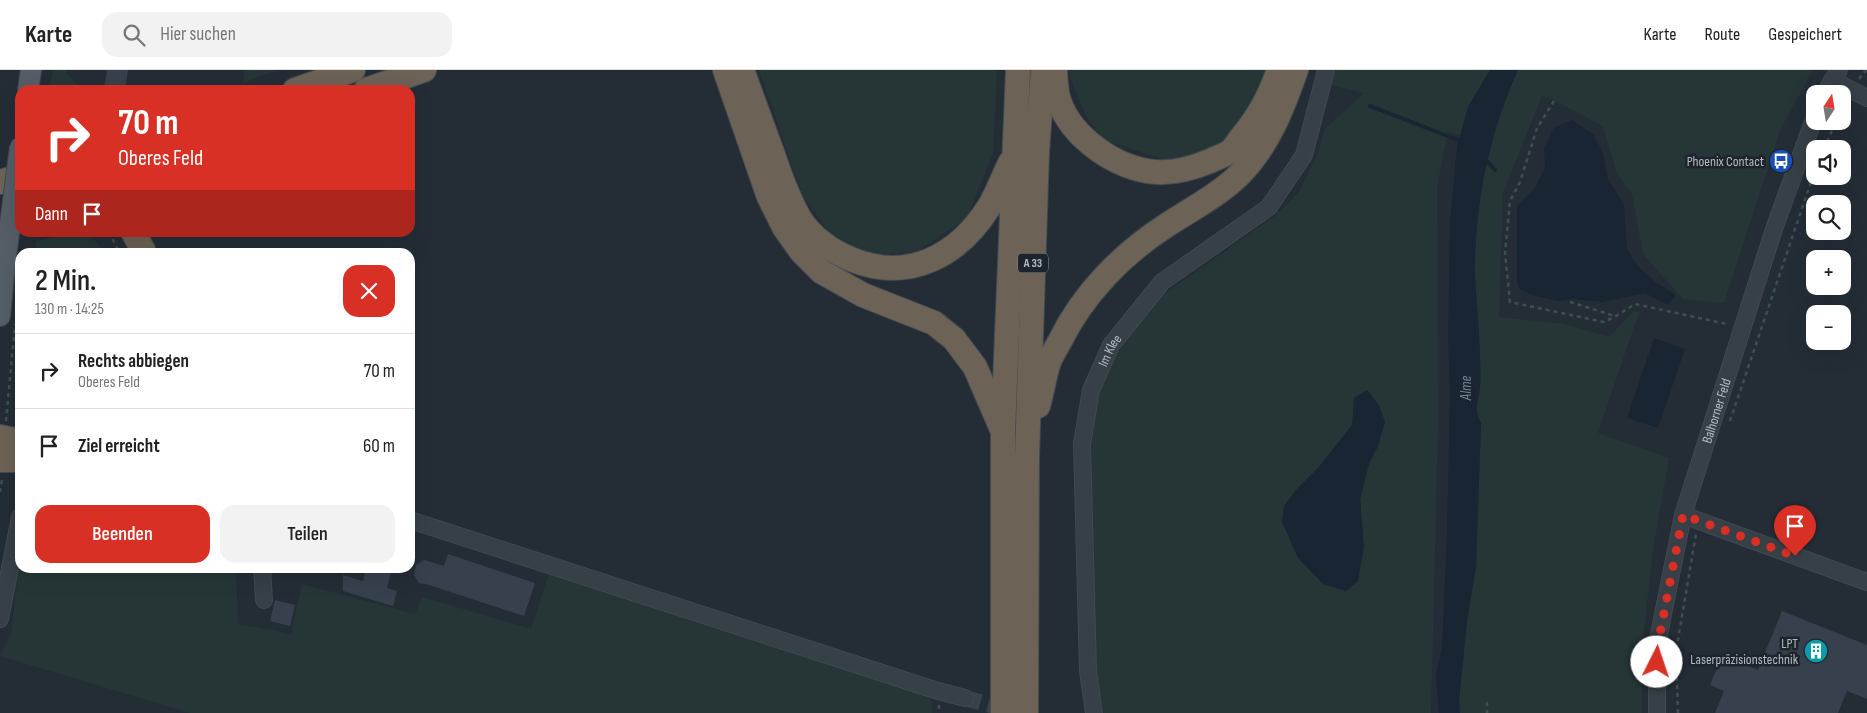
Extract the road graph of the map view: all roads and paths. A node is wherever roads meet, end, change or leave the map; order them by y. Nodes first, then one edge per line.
1 (31, 70) edge
2 (353, 70) edge
3 (424, 70) edge
4 (725, 70) edge
5 (742, 70) edge
6 (1018, 70) edge
7 (1043, 70) edge
8 (1055, 70) edge
9 (1279, 70) edge
10 (1296, 70) edge
11 (1326, 70) edge
12 (1832, 81) edge
13 (29, 85) edge
14 (310, 85) edge
15 (380, 85) edge
16 (1867, 98) edge
17 (1554, 101) dead end
18 (1810, 130) edge
19 (1015, 152) junction
20 (0, 173) edge
21 (15, 174) edge
22 (15, 177) edge
23 (0, 182) edge
24 (1810, 185) edge
25 (15, 186) edge
26 (15, 200) edge
27 (0, 205) edge
28 (1570, 302) dead end
29 (1616, 316) junction
30 (8, 320) edge
31 (1727, 324) dead end
32 (1727, 429) dead end
33 (1003, 431) junction
34 (9, 434) edge
35 (1027, 456) junction
36 (0, 460) edge
37 (15, 460) edge
38 (1691, 517) junction
39 (415, 522) edge
40 (15, 542) edge
41 (262, 573) edge
42 (1867, 582) edge
43 (264, 600) dead end
44 (0, 619) edge
45 (965, 698) tunnel mouth
46 (1487, 702) dead end
47 (1002, 713) edge
48 (1026, 713) edge
49 (1094, 713) edge
50 (1487, 713) edge
51 (1657, 713) edge
52 (1678, 713) edge

1 - 13 main road
2 - 14 highway
3 - 15 highway
4 - 33 highway
5 - 19 highway
6 - 19 highway, A 33
7 - 35 highway, A 33
8 - 9 highway
10 - 35 highway
11 - 49 street, Im Klee
12 - 16 street
17 - 29 path
18 - 38 street, Balhorner Feld
19 - 33 highway, A 33
20 - 21 highway
22 - 23 highway
24 - 32 path
25 - 30 main road, bridge
26 - 27 highway
28 - 29 path
29 - 31 path
30 - 34 path
33 - 47 highway, A 33
35 - 48 highway, A 33
36 - 37 highway
38 - 42 street
38 - 51 street, Balhorner Feld
38 - 52 path
39 - 45 street
40 - 44 street
41 - 43 street
46 - 50 path

